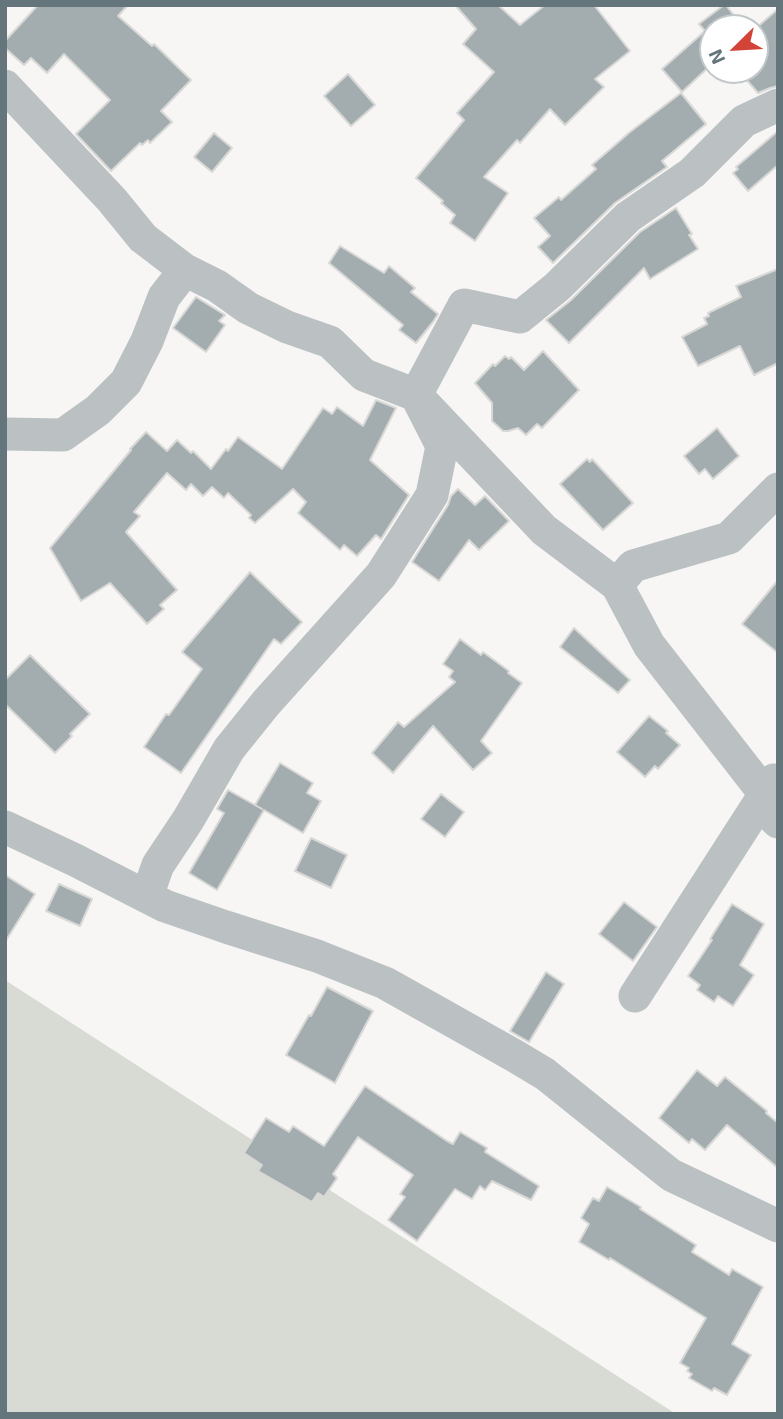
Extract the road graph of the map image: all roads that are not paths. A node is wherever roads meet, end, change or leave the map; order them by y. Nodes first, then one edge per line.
1 (5, 86) edge
2 (778, 105) edge
3 (185, 270) junction
4 (416, 395) junction
5 (5, 434) edge
6 (778, 488) edge
7 (617, 585) junction
8 (773, 797) edge
9 (5, 827) edge
10 (147, 896) junction
11 (635, 996) dead end
12 (777, 1224) edge

1 - 3 street
2 - 4 street
3 - 4 street
3 - 5 street
4 - 7 street
4 - 10 street
6 - 7 street
7 - 8 street
8 - 11 street
9 - 10 street
10 - 12 street

